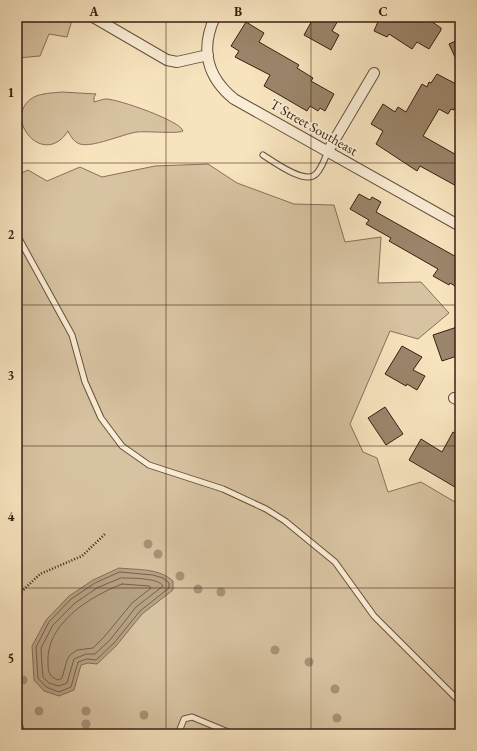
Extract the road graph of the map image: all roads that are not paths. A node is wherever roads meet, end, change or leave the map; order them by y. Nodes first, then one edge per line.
1 (93, 17) edge
2 (215, 17) edge
3 (208, 55) junction
4 (374, 73) dead end
5 (328, 151) junction
6 (263, 155) dead end
7 (460, 226) edge
8 (17, 235) edge
9 (460, 702) edge
10 (17, 716) edge
11 (22, 734) edge
12 (178, 734) edge
13 (233, 734) edge

1 - 3 street
2 - 3 street, T Street Southeast
3 - 5 street, T Street Southeast
4 - 5 street
5 - 6 lane
5 - 7 street, T Street Southeast
8 - 9 lane
10 - 11 lane
12 - 13 lane

